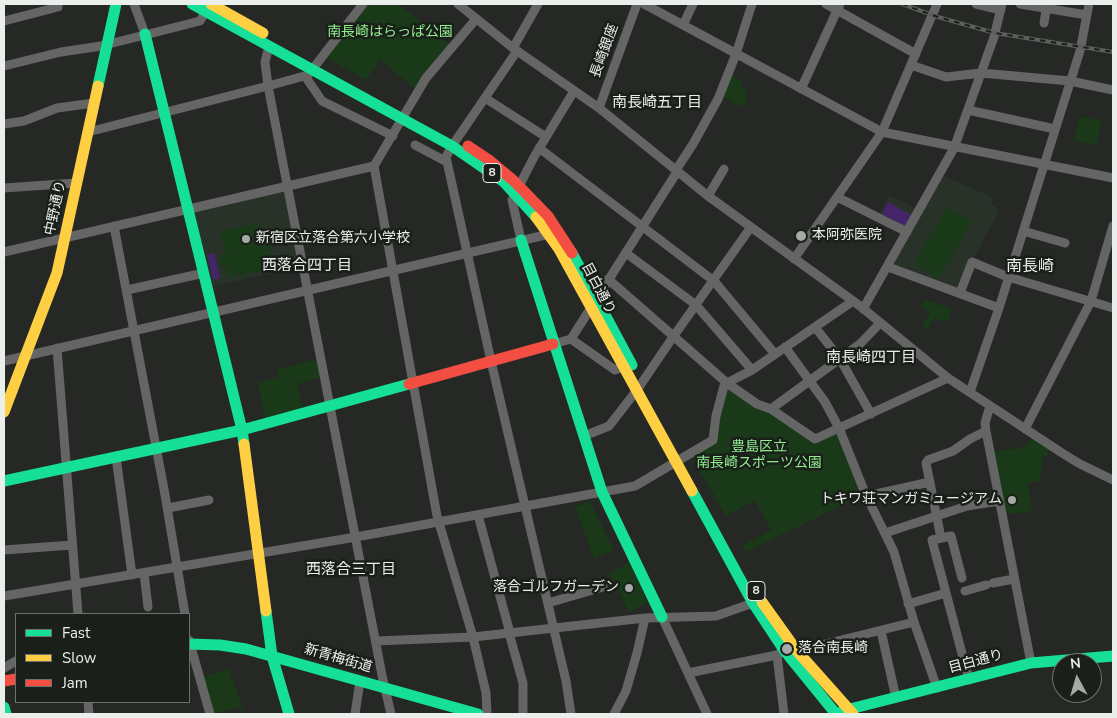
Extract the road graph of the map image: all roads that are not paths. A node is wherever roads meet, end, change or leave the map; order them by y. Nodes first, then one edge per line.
1 (58, 4) edge
2 (116, 4) edge
3 (134, 4) edge
4 (192, 4) edge
5 (363, 4) edge
6 (458, 4) edge
7 (538, 4) edge
8 (637, 4) edge
9 (644, 4) edge
10 (693, 4) edge
11 (752, 4) edge
12 (826, 4) edge
13 (937, 4) edge
14 (976, 4) edge
15 (1020, 4) edge
16 (1089, 4) edge
17 (1046, 6) edge
18 (227, 7) edge
19 (838, 7) edge
20 (1002, 7) edge
21 (208, 8) edge
22 (1087, 15) junction
23 (476, 19) junction
24 (4, 21) edge
25 (1044, 23) dead end
26 (683, 25) junction
27 (145, 34) junction
28 (107, 44) junction
29 (269, 46) junction
30 (515, 50) junction
31 (736, 54) junction
32 (916, 54) junction
33 (911, 65) junction
34 (4, 66) edge
35 (312, 69) junction
36 (982, 73) junction
37 (1070, 82) junction
38 (268, 86) junction
39 (801, 89) junction
40 (1113, 90) edge
41 (574, 91) junction
42 (485, 98) junction
43 (94, 103) junction
44 (599, 108) junction
45 (968, 110) junction
46 (164, 112) junction
47 (405, 116) junction
48 (4, 124) edge
49 (1055, 129) junction
50 (88, 132) junction
51 (882, 132) junction
52 (393, 136) junction
53 (546, 136) junction
54 (454, 143) junction
55 (415, 146) dead end
56 (540, 148) junction
57 (954, 148) junction
58 (447, 162) junction
59 (1044, 165) junction
60 (374, 166) junction
61 (724, 169) dead end
62 (677, 171) junction
63 (1113, 178) edge
64 (76, 183) junction
65 (287, 186) junction
66 (4, 188) edge
67 (518, 190) junction
68 (708, 196) junction
69 (837, 197) junction
70 (188, 209) junction
71 (114, 226) junction
72 (1113, 226) edge
73 (642, 227) junction
74 (751, 228) junction
75 (1023, 231) junction
76 (554, 232) junction
77 (907, 232) junction
78 (64, 237) junction
79 (521, 240) junction
80 (1065, 243) dead end
81 (4, 252) edge
82 (467, 253) junction
83 (626, 253) junction
84 (794, 259) junction
85 (888, 267) junction
86 (393, 271) junction
87 (204, 273) junction
88 (1008, 277) junction
89 (608, 279) junction
90 (714, 281) junction
91 (127, 290) junction
92 (307, 290) junction
93 (960, 293) junction
94 (853, 301) junction
95 (1090, 301) junction
96 (594, 304) junction
97 (696, 305) junction
98 (998, 308) junction
99 (1113, 308) edge
100 (863, 309) junction
101 (213, 312) junction
102 (880, 323) junction
103 (814, 327) junction
104 (134, 330) junction
105 (673, 337) junction
106 (571, 339) junction
107 (554, 344) junction
108 (785, 347) junction
109 (57, 348) junction
110 (775, 354) junction
111 (25, 356) junction
112 (840, 359) junction
113 (4, 361) edge
114 (492, 362) junction
115 (624, 367) junction
116 (752, 370) junction
117 (948, 378) junction
118 (810, 380) junction
119 (727, 383) junction
120 (413, 384) junction
121 (639, 386) junction
122 (970, 392) junction
123 (330, 406) junction
124 (990, 406) junction
125 (771, 409) junction
126 (4, 412) edge
127 (871, 414) junction
128 (840, 428) junction
129 (242, 430) junction
130 (1025, 430) junction
131 (986, 431) junction
132 (584, 436) junction
133 (156, 448) junction
134 (116, 457) junction
135 (680, 460) junction
136 (67, 468) junction
137 (1113, 478) edge
138 (4, 481) edge
139 (930, 482) junction
140 (602, 492) junction
141 (868, 496) junction
142 (209, 500) dead end
143 (999, 502) junction
144 (525, 506) junction
145 (168, 508) junction
146 (478, 515) junction
147 (936, 517) junction
148 (439, 522) junction
149 (885, 533) junction
150 (356, 537) junction
151 (941, 538) junction
152 (72, 545) junction
153 (4, 550) edge
154 (259, 554) junction
155 (178, 567) junction
156 (144, 573) junction
157 (132, 575) junction
158 (962, 578) dead end
159 (1014, 579) junction
160 (76, 584) junction
161 (603, 587) dead end
162 (965, 591) dead end
163 (946, 593) junction
164 (4, 596) edge
165 (752, 602) junction
166 (548, 603) junction
167 (908, 604) junction
168 (148, 607) dead end
169 (78, 613) edge
170 (185, 613) edge
171 (662, 617) junction
172 (645, 618) junction
173 (914, 622) junction
174 (554, 628) junction
175 (881, 631) junction
176 (509, 633) junction
177 (474, 637) junction
178 (376, 641) junction
179 (190, 643) edge
180 (190, 646) edge
181 (797, 651) junction
182 (781, 652) junction
183 (272, 656) junction
184 (1113, 656) edge
185 (15, 662) edge
186 (1031, 663) junction
187 (4, 668) edge
188 (688, 672) junction
189 (969, 680) junction
190 (360, 681) junction
191 (384, 688) junction
192 (937, 688) junction
193 (896, 698) junction
194 (883, 701) junction
195 (4, 707) edge
196 (850, 712) edge
197 (6, 714) edge
198 (210, 714) edge
199 (288, 714) edge
200 (355, 714) edge
201 (391, 714) edge
202 (478, 714) edge
203 (487, 714) edge
204 (523, 714) edge
205 (571, 714) edge
206 (614, 714) edge
207 (707, 714) edge
208 (784, 714) edge
209 (833, 714) edge
210 (870, 714) edge

1 - 24 street
2 - 28 main road, 中野通り
3 - 27 street
4 - 21 main road, 目白通り / 8
5 - 35 street
6 - 23 street
7 - 30 street
8 - 44 street, 長崎銀座
9 - 26 street
10 - 26 street
11 - 31 street
12 - 19 street
13 - 32 street
14 - 20 street
15 - 17 street
16 - 22 street
17 - 22 street
17 - 25 street
18 - 21 main road, 目白通り / 8
18 - 35 main road, 目白通り / 8
19 - 32 street
19 - 39 street
20 - 36 street
21 - 27 street
21 - 29 main road, 目白通り / 8
22 - 37 street
23 - 30 street
23 - 47 street
26 - 31 street
27 - 28 street
27 - 46 main road
28 - 34 street
28 - 43 main road, 中野通り
29 - 35 main road, 目白通り / 8
29 - 38 street
30 - 41 street
30 - 42 street
31 - 39 street
31 - 62 street
32 - 33 street
33 - 36 street
33 - 51 street
35 - 38 street
35 - 47 main road, 目白通り / 8
35 - 52 street
36 - 37 street
36 - 45 street
37 - 40 street
37 - 49 street
38 - 46 street
38 - 65 street
39 - 51 street
41 - 44 street
41 - 53 street
42 - 53 street
42 - 54 street
43 - 48 street
43 - 50 main road, 中野通り
44 - 62 street
45 - 49 street
45 - 57 street
46 - 50 street
46 - 70 main road
47 - 52 street
47 - 54 main road, 目白通り / 8
49 - 59 street
50 - 64 main road, 中野通り
51 - 57 street
51 - 69 street
52 - 60 street
53 - 56 street
54 - 58 street
54 - 67 main road, 目白通り / 8
55 - 58 street
56 - 67 street
56 - 73 street
57 - 59 street
57 - 77 street
58 - 82 street
59 - 63 street
59 - 75 street
60 - 65 street
60 - 86 street
61 - 68 street
62 - 68 street
62 - 73 street
64 - 66 street
64 - 78 main road, 中野通り
65 - 70 street
65 - 92 street
67 - 76 main road, 目白通り / 8
67 - 79 street
68 - 74 street
69 - 77 street
69 - 84 street
70 - 71 street
70 - 87 main road
71 - 78 street
71 - 91 street
72 - 95 street
73 - 83 street
73 - 90 street
74 - 84 street
74 - 90 street
75 - 80 street
75 - 88 street
76 - 79 street
76 - 96 main road, 目白通り / 8
77 - 85 street
78 - 81 street
78 - 111 main road, 中野通り
79 - 82 street
79 - 107 main road
82 - 86 street
82 - 114 street
83 - 89 street
83 - 97 street
84 - 94 street
85 - 93 street
85 - 100 street
86 - 92 street
86 - 120 street
87 - 91 street
87 - 101 main road
88 - 93 street
88 - 95 street
88 - 98 street
89 - 96 street
89 - 105 street
90 - 97 street
90 - 110 street
91 - 104 street
92 - 101 street
92 - 123 street
93 - 98 street
94 - 100 street
94 - 103 street
95 - 99 street
95 - 130 street
96 - 106 street
96 - 115 main road, 目白通り / 8
96 - 121 main road, 目白通り / 8
97 - 105 street
97 - 116 street
98 - 122 street
100 - 102 street
101 - 104 street
101 - 129 main road
102 - 112 street
102 - 117 street
103 - 108 street
103 - 112 street
104 - 109 street
104 - 133 street
105 - 119 street
105 - 121 street
106 - 107 street
106 - 115 street
107 - 114 main road
107 - 132 main road
108 - 110 street
108 - 118 street
109 - 111 street
109 - 136 street
110 - 116 street
111 - 113 street
111 - 126 main road, 中野通り
112 - 118 street
112 - 127 street
114 - 120 main road
114 - 144 street
115 - 121 main road, 目白通り / 8
116 - 119 street
117 - 122 street
117 - 127 street
118 - 125 street
118 - 128 street
119 - 125 street
119 - 135 street
120 - 123 main road
120 - 148 street
121 - 132 street
121 - 135 main road, 目白通り / 8
122 - 124 street
123 - 129 main road
123 - 150 street
124 - 130 street
124 - 131 street
125 - 128 street
127 - 128 street
128 - 141 street
129 - 133 main road
129 - 154 main road
130 - 137 street
131 - 139 street
131 - 143 street
132 - 140 main road
133 - 134 main road
133 - 145 street
134 - 136 main road
134 - 157 street
135 - 140 street
135 - 165 main road, 目白通り / 8
135 - 181 main road, 目白通り / 8
136 - 138 main road
136 - 152 street
139 - 141 street
139 - 147 street
140 - 144 street
140 - 171 main road
141 - 149 street
142 - 145 street
143 - 147 street
143 - 159 street
144 - 146 street
144 - 166 street
145 - 155 street
146 - 148 street
146 - 176 street
147 - 149 street
147 - 151 street
148 - 150 street
148 - 177 street
149 - 167 street
150 - 154 street
150 - 178 street
151 - 158 street
151 - 163 street
152 - 153 street
152 - 160 street
154 - 155 street
154 - 183 main road
155 - 156 street
155 - 170 street
156 - 157 street
156 - 168 street
157 - 160 street
159 - 162 street
159 - 186 street
160 - 164 street
160 - 169 street
161 - 166 street
163 - 167 street
163 - 189 street
165 - 171 street
165 - 182 main road, 目白通り / 8
166 - 174 street
167 - 173 street
171 - 172 street
171 - 188 street
172 - 174 street
172 - 206 street
173 - 175 street
173 - 192 street
174 - 176 street
174 - 205 street
175 - 181 street
175 - 193 street
176 - 177 street
176 - 204 street
177 - 178 street
177 - 203 street
178 - 191 street
179 - 183 main road, 新青梅街道
180 - 198 street
181 - 196 main road, 目白通り / 8
182 - 188 street
182 - 208 street
182 - 209 main road, 目白通り / 8
183 - 190 main road, 新青梅街道
183 - 199 main road
184 - 186 main road, 目白通り / 8
185 - 187 street
186 - 189 main road, 目白通り / 8
188 - 207 street
189 - 192 main road, 目白通り / 8
190 - 191 main road, 新青梅街道
190 - 200 street
191 - 201 street
191 - 202 main road, 新青梅街道
192 - 193 main road, 目白通り / 8
193 - 194 main road, 目白通り / 8
194 - 196 main road, 目白通り / 8
194 - 210 main road
195 - 197 main road
196 - 209 main road, 目白通り / 8

